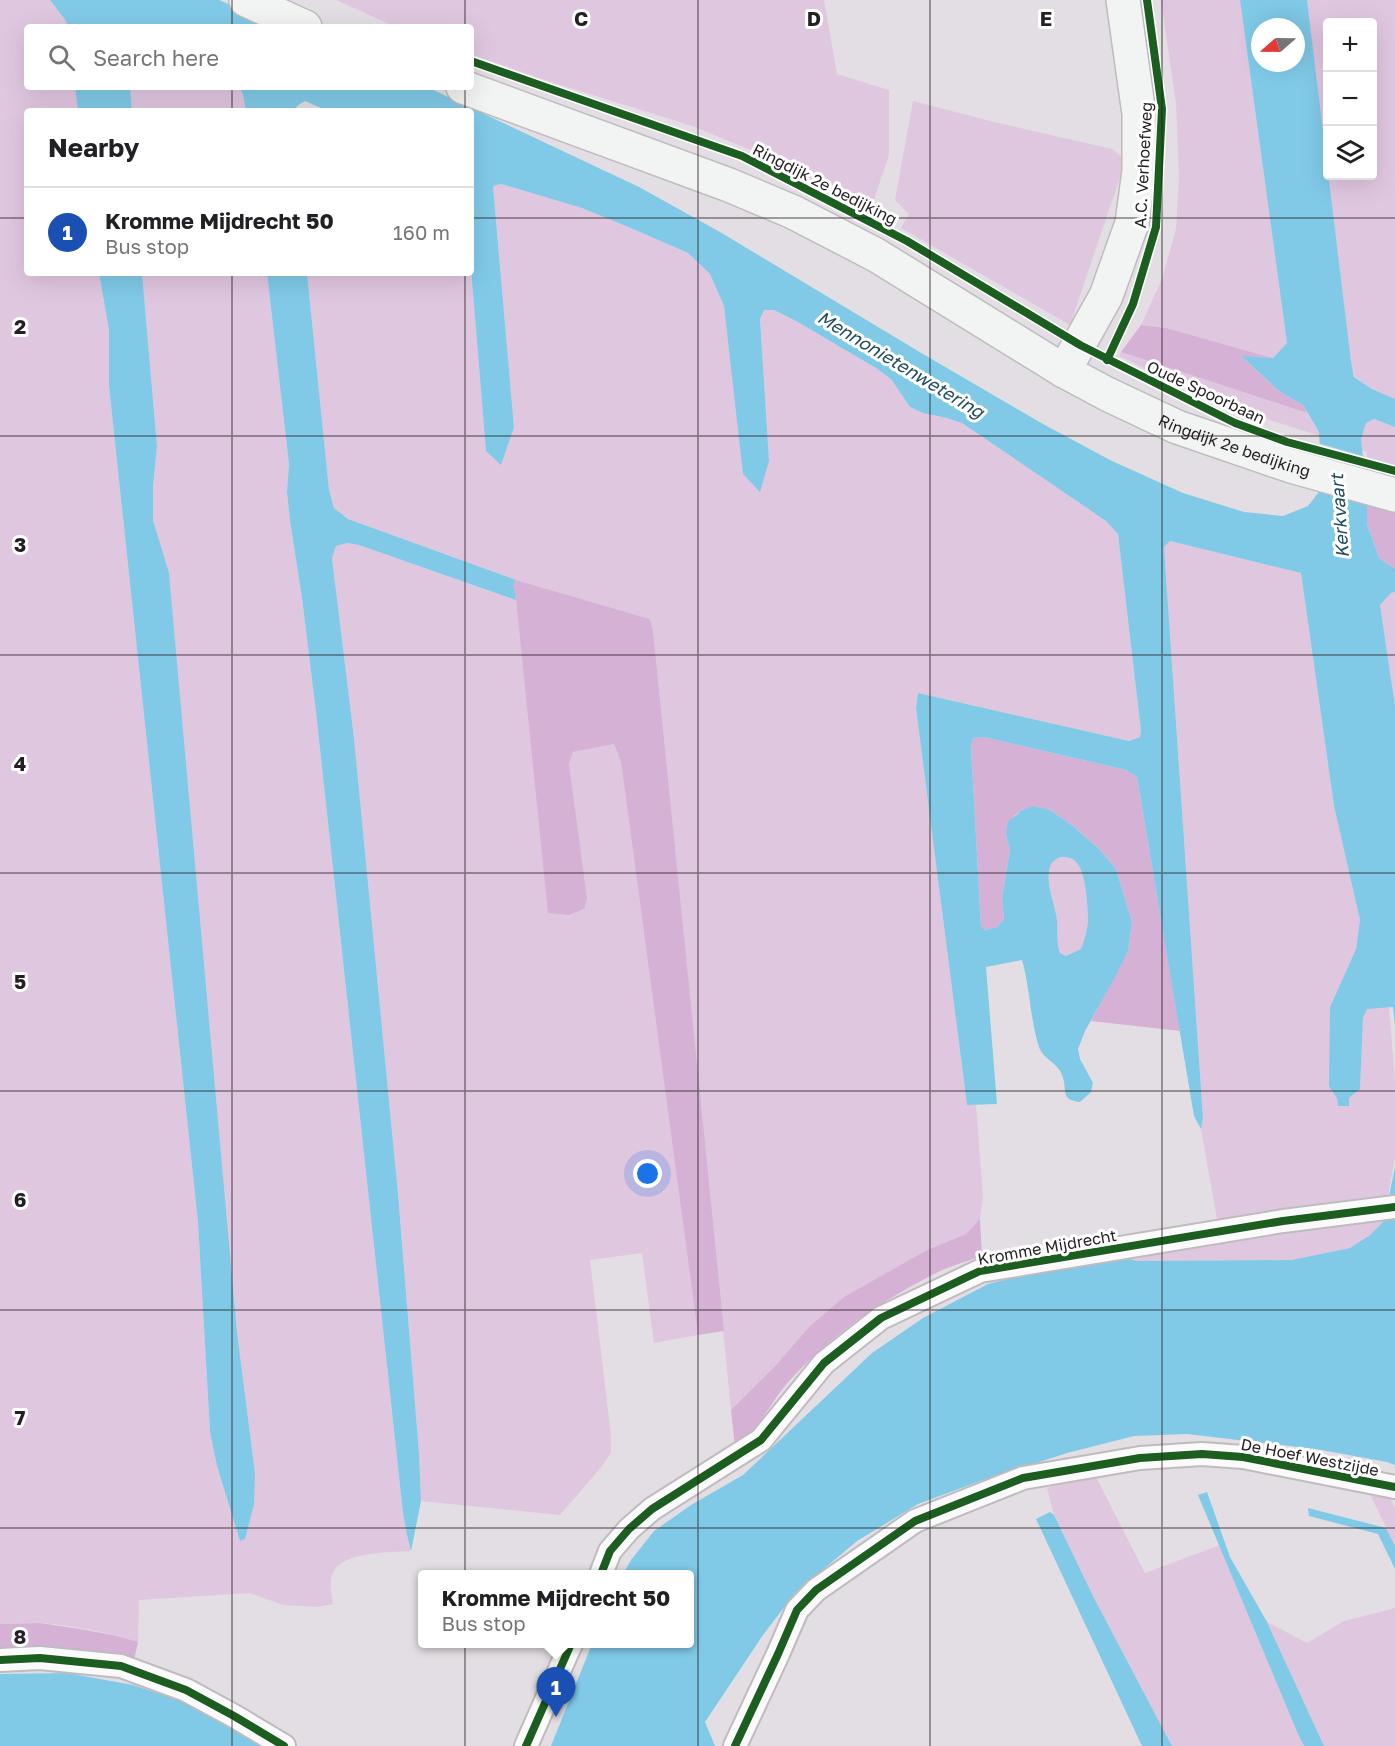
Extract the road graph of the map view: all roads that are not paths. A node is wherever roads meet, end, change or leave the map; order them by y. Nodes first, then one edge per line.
1 (246, 0) edge
2 (1123, 0) edge
3 (298, 24) edge
4 (471, 90) edge
5 (1064, 371) junction
6 (1393, 494) edge
7 (1395, 1207) edge
8 (1395, 1487) edge
9 (603, 1570) edge
10 (569, 1648) edge
11 (0, 1660) edge
12 (284, 1746) edge
13 (526, 1746) edge
14 (735, 1746) edge

1 - 3 street
2 - 5 street, A.C. Verhoefweg
4 - 5 street, Ringdijk 2e bedijking
5 - 6 street, Ringdijk 2e bedijking
7 - 9 street, Kromme Mijdrecht
8 - 14 street, De Hoef Westzijde
10 - 13 street
11 - 12 street

